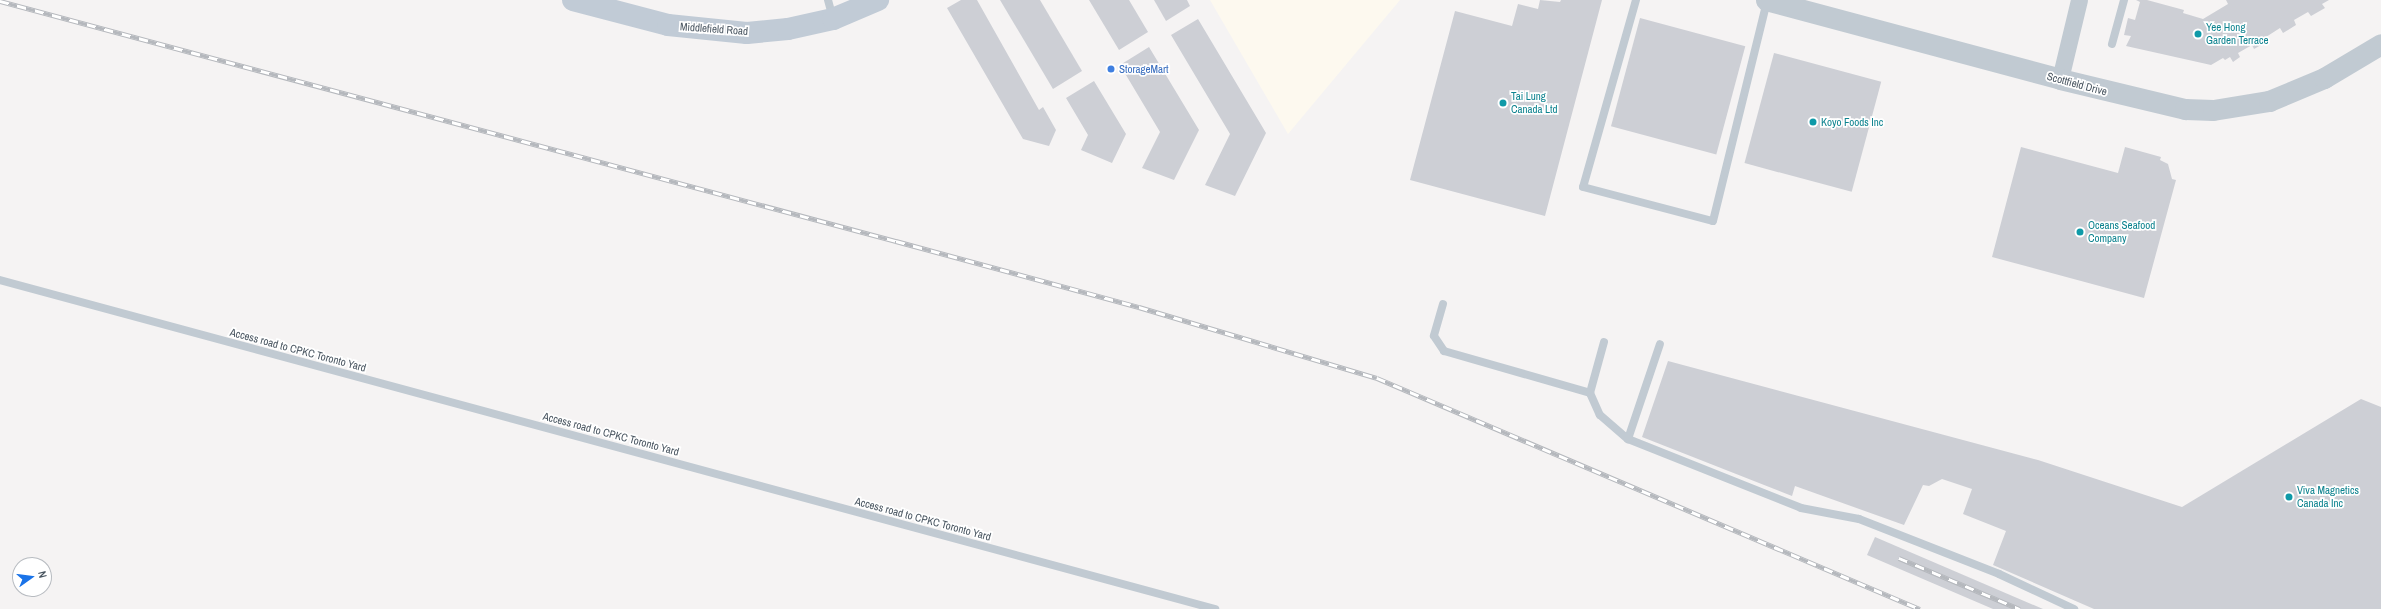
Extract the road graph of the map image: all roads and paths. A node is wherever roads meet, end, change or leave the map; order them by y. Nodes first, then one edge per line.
1 (573, 0) edge
2 (878, 0) edge
3 (1636, 0) edge
4 (1767, 0) edge
5 (2079, 0) edge
6 (2124, 0) edge
7 (607, 4) edge
8 (831, 10) edge
9 (2112, 44) dead end
10 (2381, 44) edge
11 (2060, 79) junction
12 (0, 280) edge
13 (1443, 304) dead end
14 (1604, 342) dead end
15 (1660, 344) dead end
16 (1590, 393) junction
17 (1628, 439) junction
18 (1216, 609) edge
19 (2074, 609) edge

1 - 7 main road, Middlefield Road
2 - 8 main road, Middlefield Road
3 - 4 lane
4 - 11 street, Scottfield Drive
5 - 11 street
6 - 9 lane
7 - 8 main road, Middlefield Road
10 - 11 street, Scottfield Drive
12 - 18 lane, Access road to CPKC Toronto Yard
13 - 16 lane
14 - 16 lane
15 - 17 lane
16 - 17 lane
17 - 19 lane

